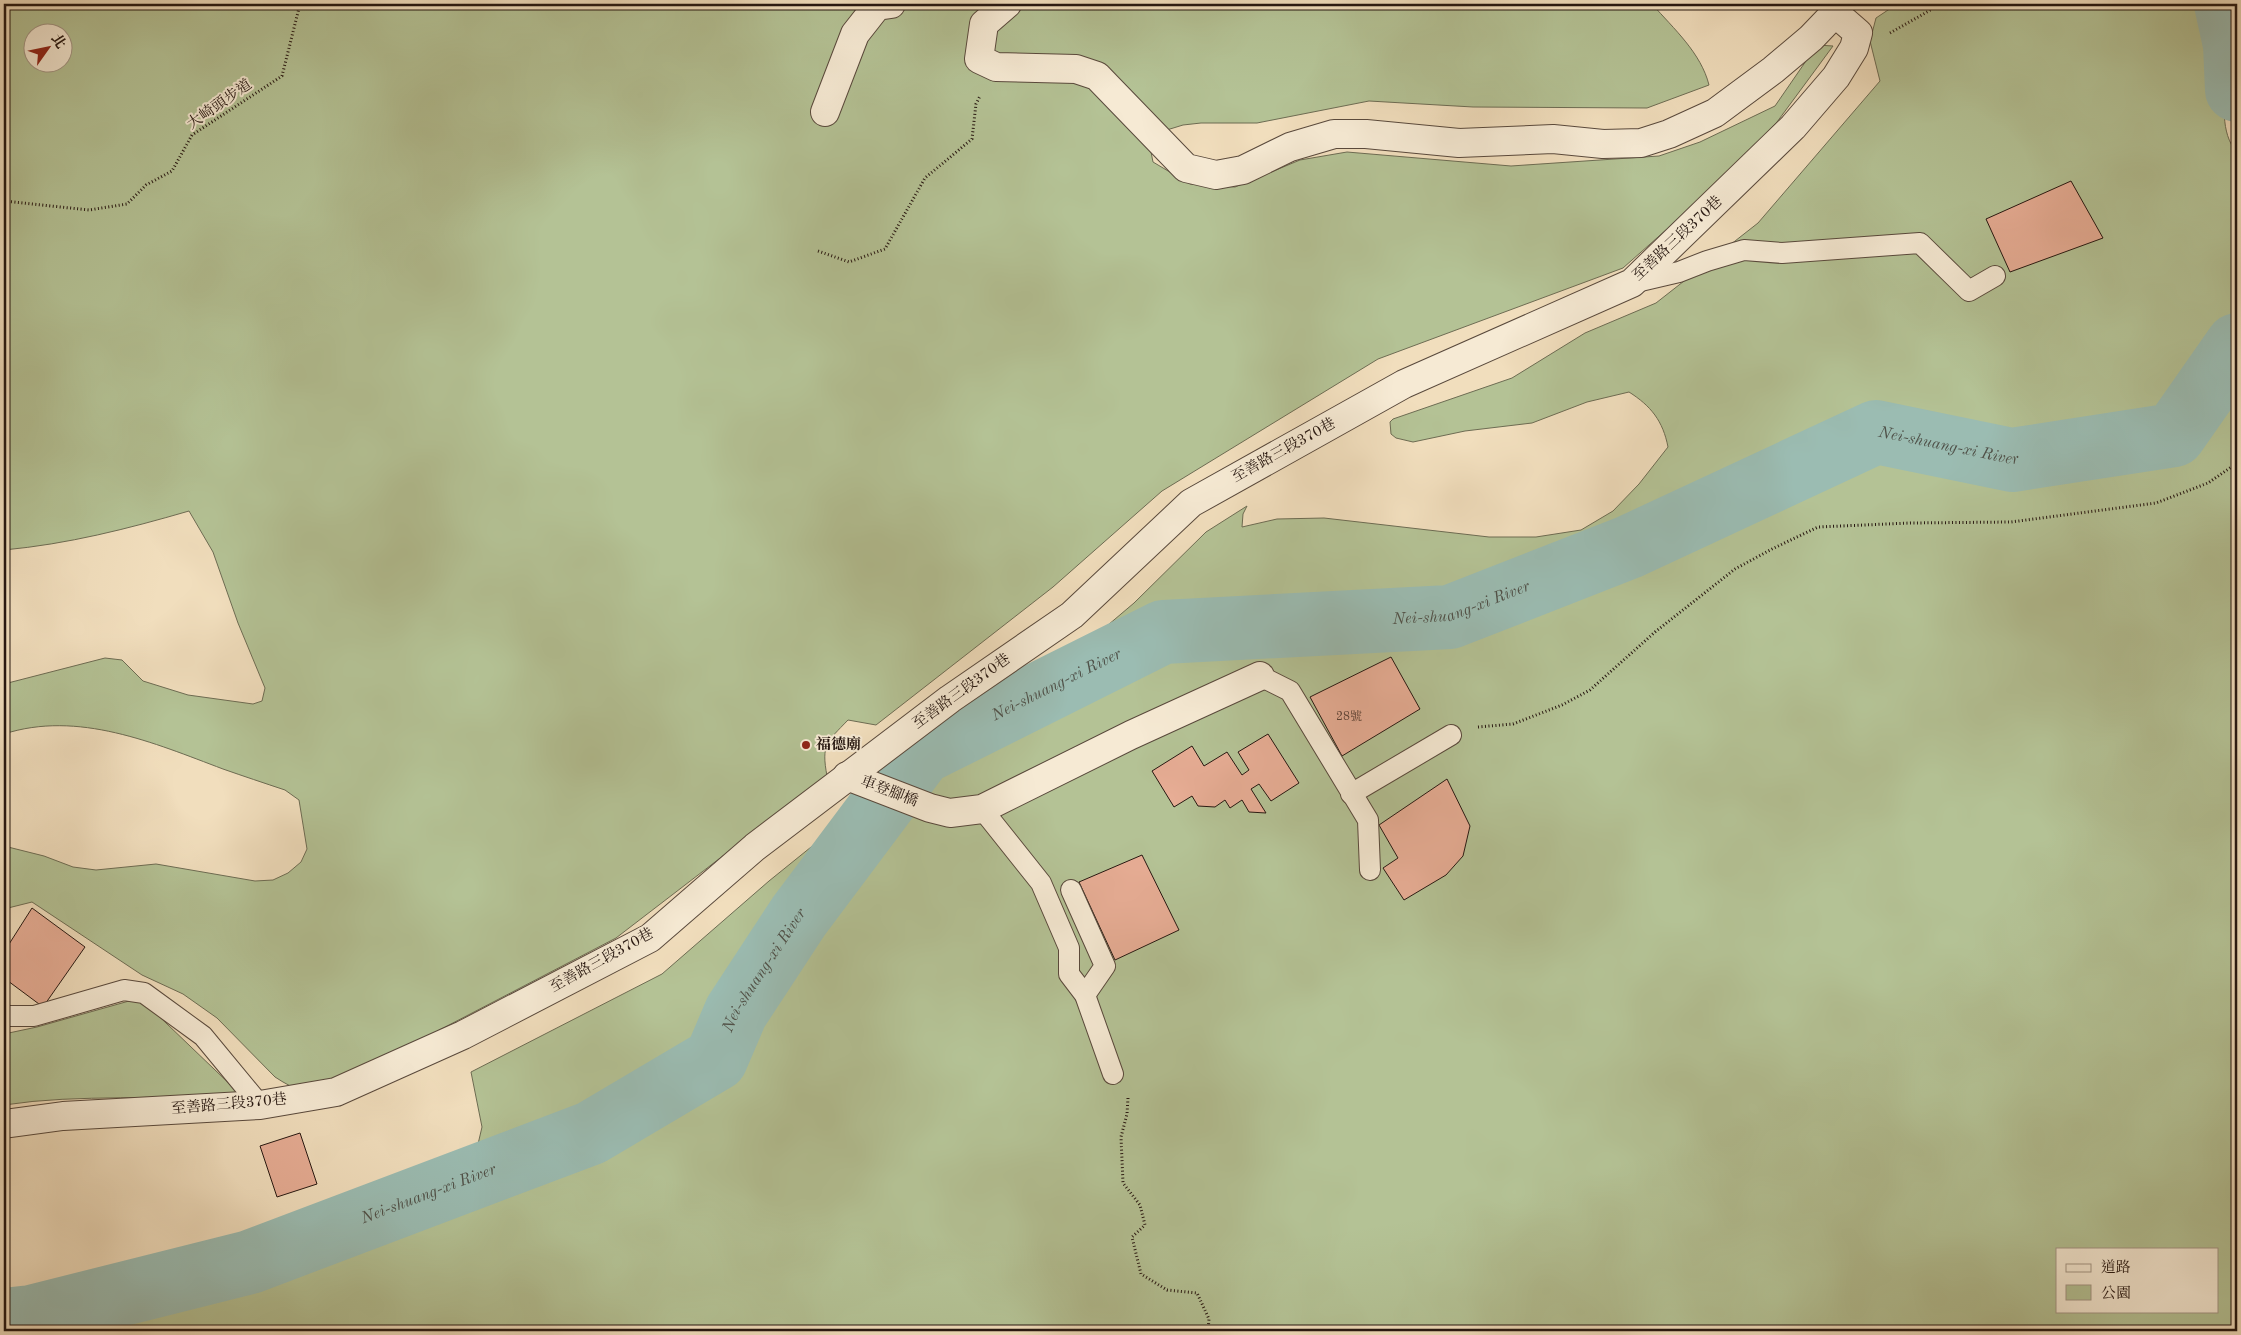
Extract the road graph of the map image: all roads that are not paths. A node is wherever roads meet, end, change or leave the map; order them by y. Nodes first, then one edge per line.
1 (882, 4) edge
2 (1007, 4) edge
3 (825, 112) dead end
4 (1995, 276) dead end
5 (1632, 283) junction
6 (1260, 676) joint
7 (1451, 735) road end
8 (848, 776) junction
9 (1352, 794) junction
10 (982, 809) junction
11 (1370, 870) dead end
12 (1071, 890) dead end
13 (1085, 995) junction
14 (4, 1016) edge
15 (1113, 1074) road end
16 (260, 1105) junction
17 (4, 1124) edge

1 - 3 street
2 - 5 street, 至善路三段370巷
4 - 5 lane
5 - 8 street, 至善路三段370巷
6 - 9 lane
6 - 10 street, 車登腳橋
7 - 9 lane
8 - 10 street, 車登腳橋
8 - 16 street, 至善路三段370巷
9 - 11 lane
10 - 13 lane
12 - 13 lane
13 - 15 lane
14 - 16 lane
16 - 17 street, 至善路三段370巷

